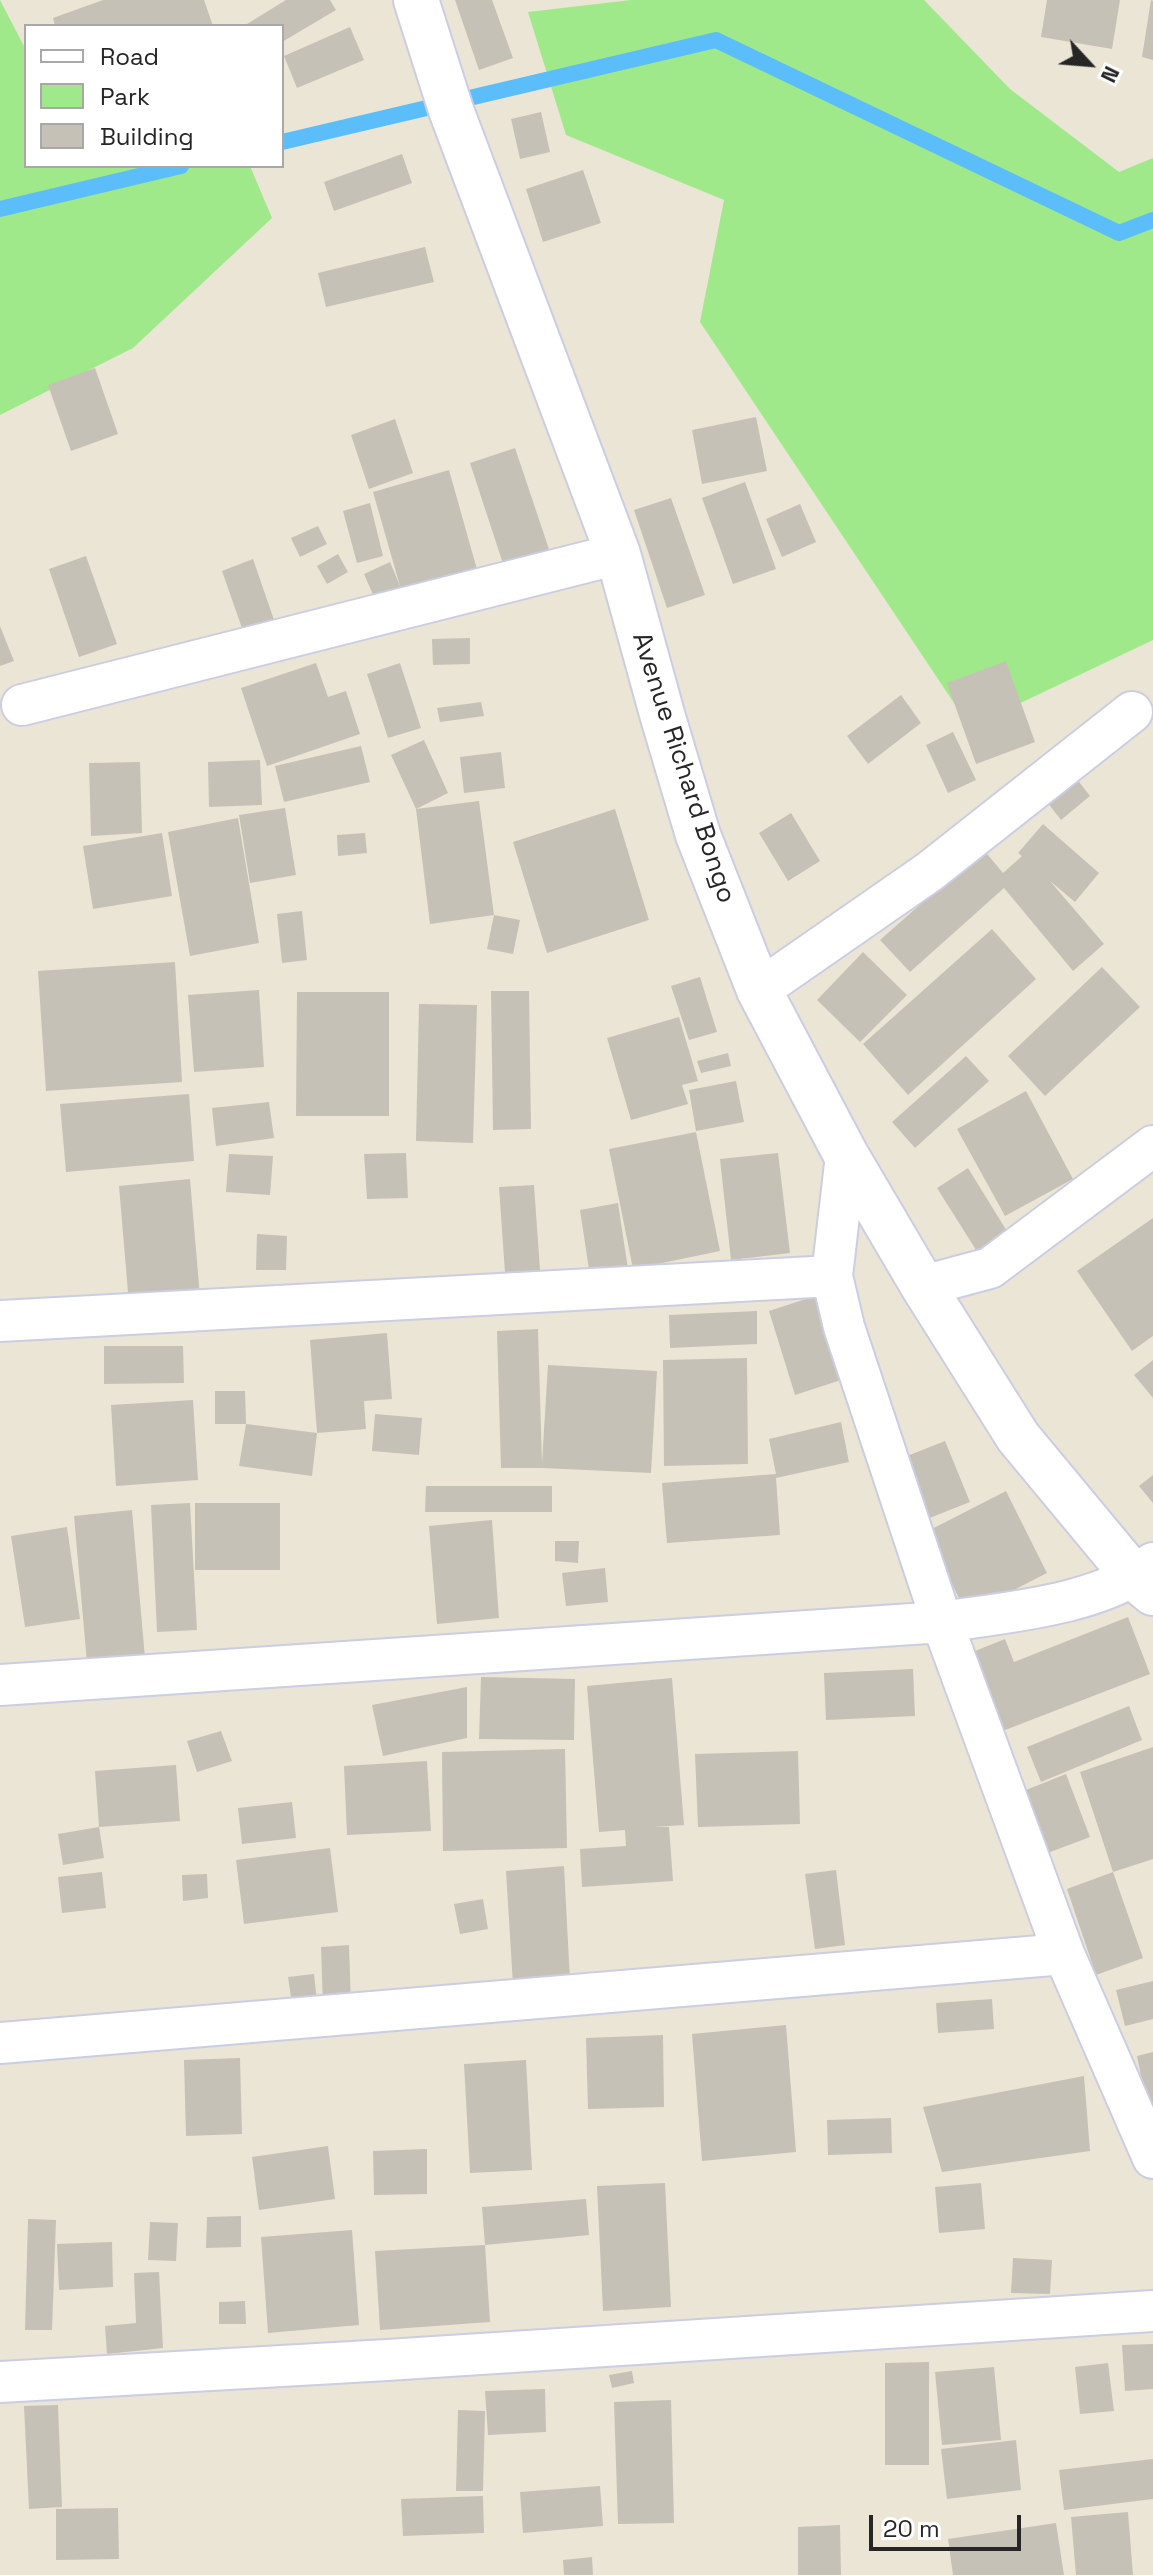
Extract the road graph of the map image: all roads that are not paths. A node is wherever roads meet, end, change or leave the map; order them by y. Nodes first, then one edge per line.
1 (416, 0) edge
2 (618, 554) junction
3 (22, 705) dead end
4 (1132, 712) dead end
5 (759, 990) junction
6 (1153, 1146) edge
7 (846, 1155) junction
8 (832, 1276) junction
9 (923, 1286) junction
10 (0, 1321) edge
11 (1147, 1578) edge
12 (942, 1622) junction
13 (0, 1685) edge
14 (1064, 1954) junction
15 (0, 2043) edge
16 (1153, 2158) edge
17 (1153, 2311) edge
18 (0, 2382) edge

1 - 2 street, Avenue Richard Bongo
2 - 3 street
2 - 5 street, Avenue Richard Bongo
4 - 5 street
5 - 7 street, Avenue Richard Bongo
6 - 9 street
7 - 8 street
7 - 9 street, Avenue Richard Bongo
8 - 10 street
8 - 12 street
9 - 11 street, Avenue Richard Bongo
11 - 12 street
12 - 13 street
12 - 14 street
14 - 15 street
14 - 16 street
17 - 18 street

